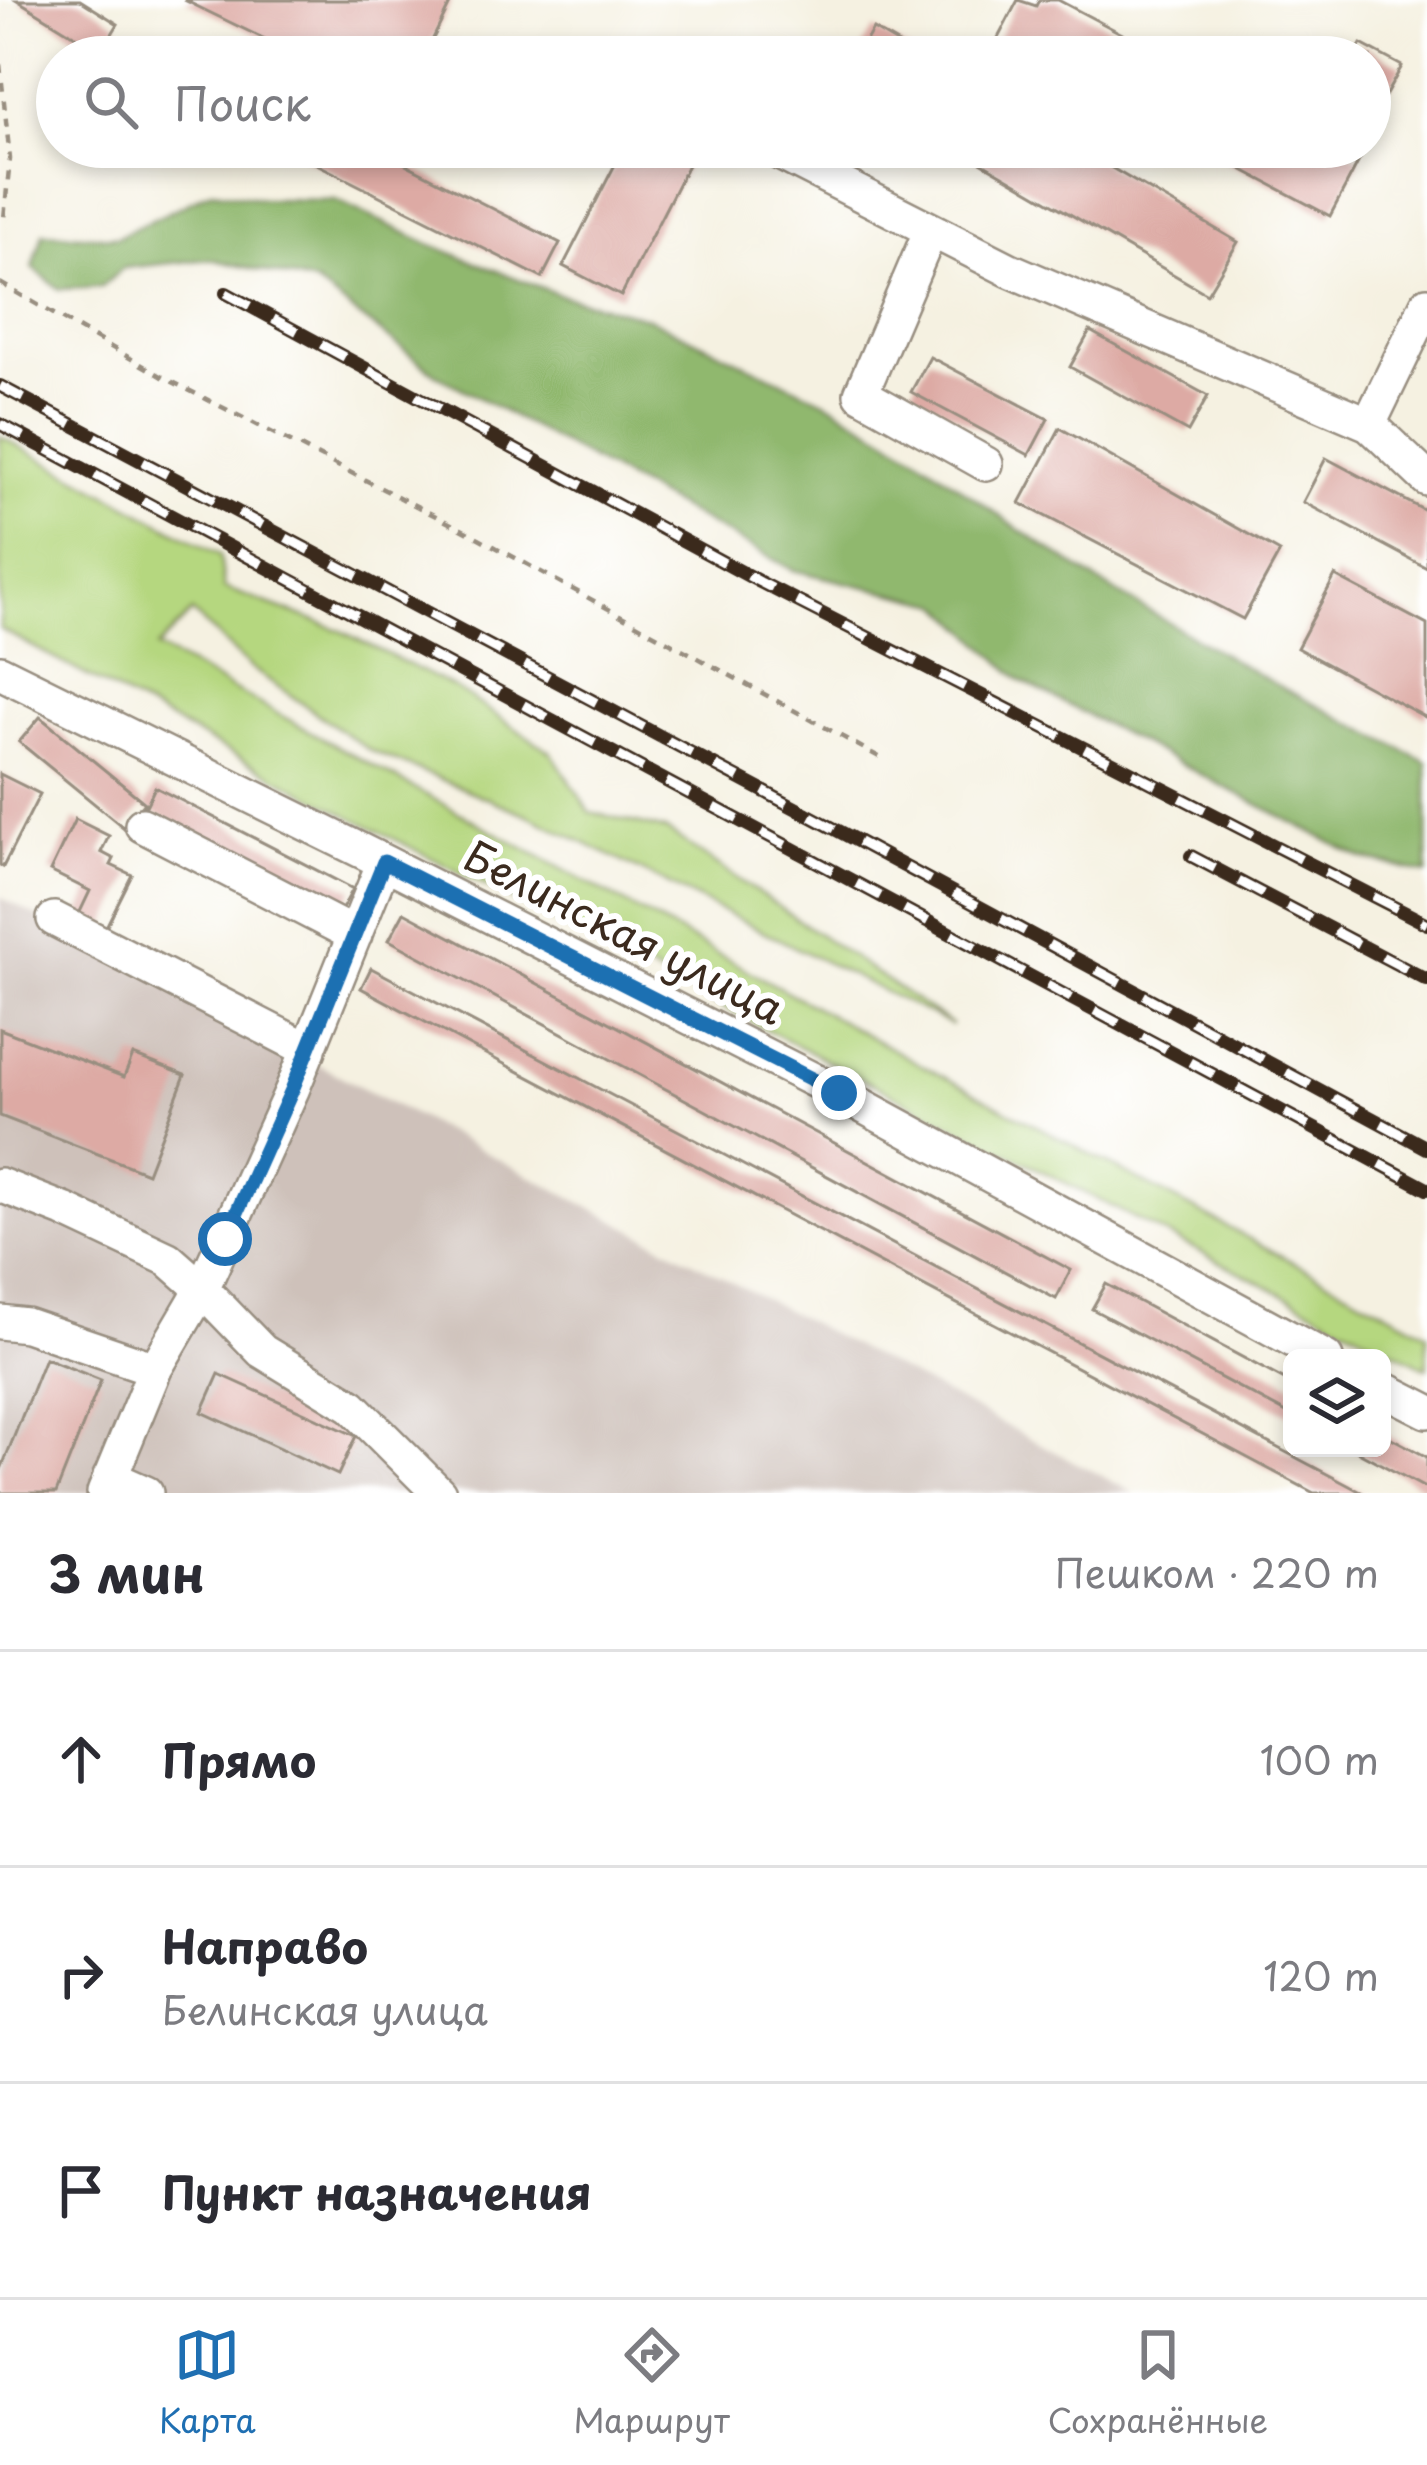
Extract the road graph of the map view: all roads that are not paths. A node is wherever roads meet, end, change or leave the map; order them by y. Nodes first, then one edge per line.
1 (809, 168) edge
2 (931, 230) junction
3 (1427, 304) edge
4 (1369, 424) junction
5 (986, 464) dead end
6 (1427, 479) edge
7 (0, 672) edge
8 (142, 826) dead end
9 (384, 862) junction
10 (54, 919) dead end
11 (355, 935) junction
12 (308, 1050) junction
13 (0, 1185) edge
14 (202, 1289) junction
15 (0, 1322) edge
16 (1309, 1349) edge
17 (155, 1369) junction
18 (1391, 1393) edge
19 (1427, 1411) edge
20 (107, 1485) edge
21 (146, 1493) edge
22 (439, 1493) edge

1 - 2 street
2 - 4 street
2 - 5 street
3 - 4 street
4 - 6 street
7 - 9 street, Белинская улица
8 - 11 street
9 - 11 street
9 - 16 street, Белинская улица
10 - 12 street
11 - 12 street
12 - 14 street
13 - 14 street
14 - 17 street
14 - 22 street
15 - 17 street
17 - 20 street
18 - 19 street
20 - 21 street

